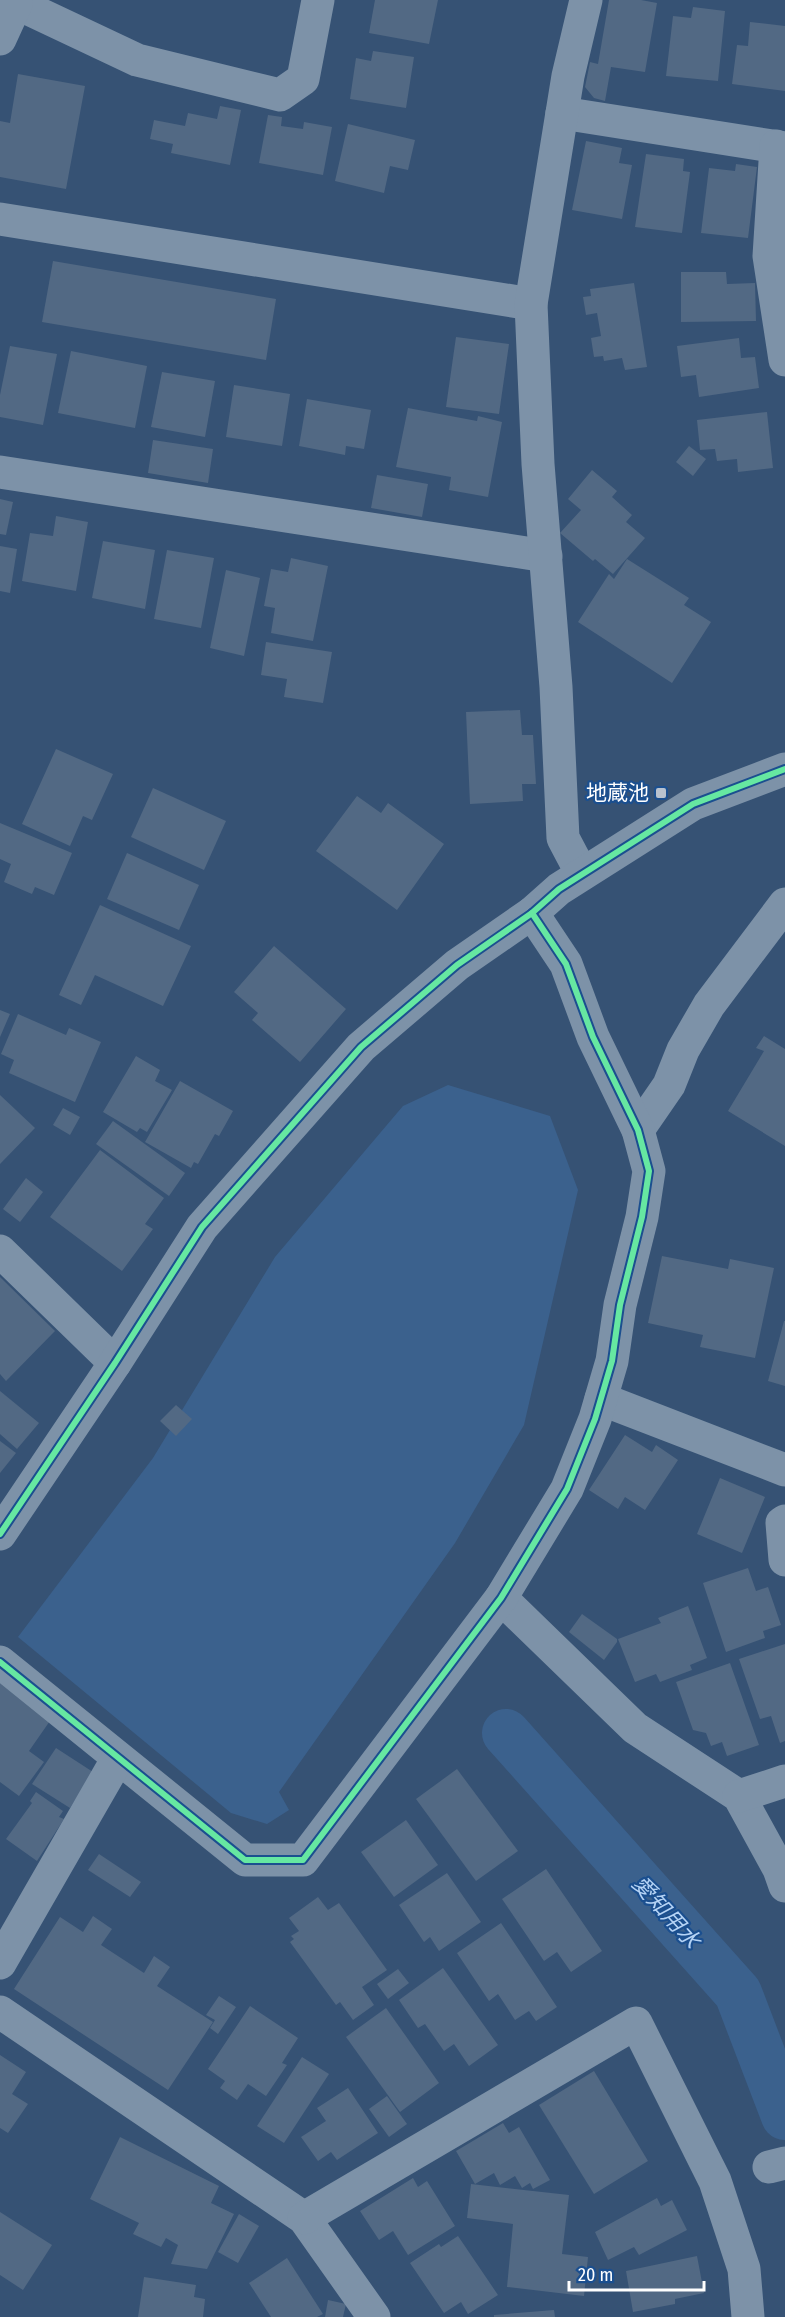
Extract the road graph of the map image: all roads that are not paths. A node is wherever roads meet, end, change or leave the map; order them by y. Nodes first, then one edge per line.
1 (318, 0) edge
2 (586, 0) edge
3 (13, 2) edge
4 (0, 39) edge
5 (562, 113) junction
6 (780, 147) edge
7 (0, 219) edge
8 (531, 304) junction
9 (785, 360) edge
10 (0, 472) edge
11 (546, 556) junction
12 (785, 769) edge
13 (582, 874) junction
14 (785, 904) edge
15 (532, 913) junction
16 (638, 1130) junction
17 (0, 1251) edge
18 (115, 1363) junction
19 (601, 1399) junction
20 (785, 1470) edge
21 (785, 1521) edge
22 (0, 1534) edge
23 (785, 1560) edge
24 (501, 1598) junction
25 (0, 1662) edge
26 (118, 1758) junction
27 (785, 1781) edge
28 (739, 1796) junction
29 (785, 1886) edge
30 (0, 1963) edge
31 (0, 2012) edge
32 (303, 2218) junction
33 (374, 2317) edge
34 (748, 2317) edge

1 - 3 street
2 - 5 street
3 - 4 street
5 - 6 street
5 - 8 street
6 - 9 street
7 - 8 street
8 - 11 street
10 - 11 street
11 - 13 street
12 - 13 street
13 - 15 street
14 - 16 street
15 - 16 street
15 - 18 street
16 - 19 street
17 - 18 street
18 - 22 street
19 - 20 street
19 - 24 street
21 - 23 street
24 - 26 street
24 - 28 street
25 - 26 street
26 - 30 street
27 - 28 street
28 - 29 street
31 - 32 street
32 - 33 street
32 - 34 street

